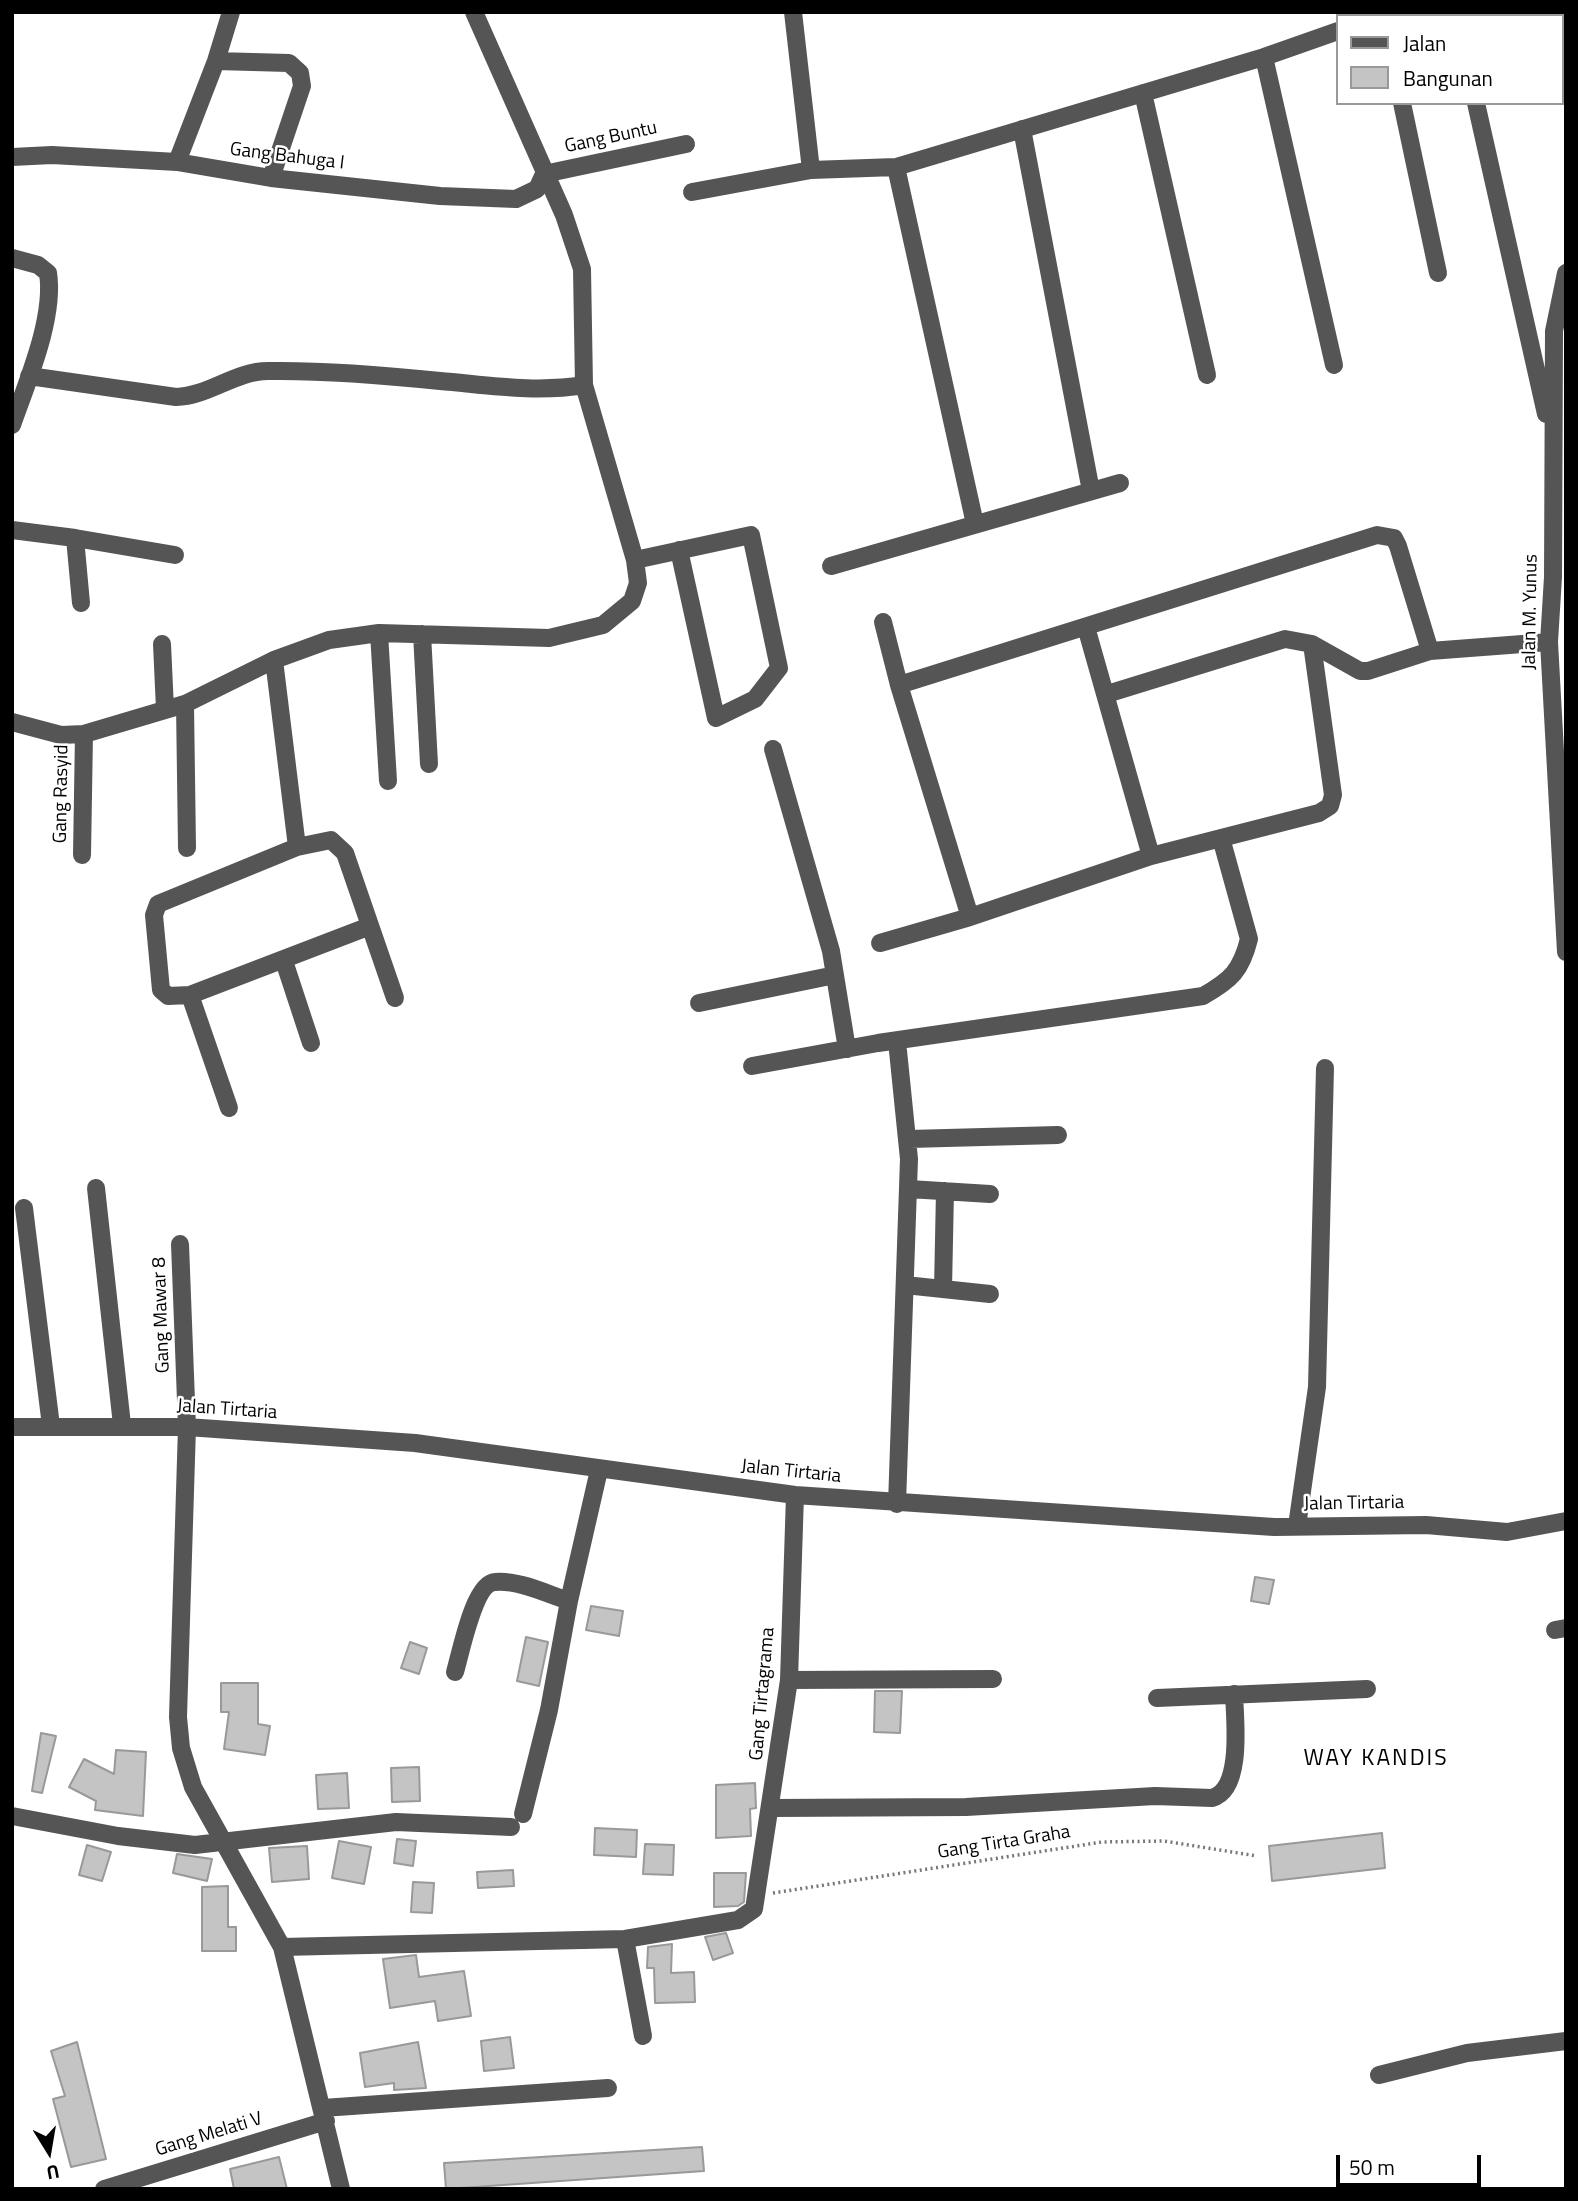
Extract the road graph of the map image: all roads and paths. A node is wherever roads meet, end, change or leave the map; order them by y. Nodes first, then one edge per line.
1 (231, 12) edge
2 (474, 12) edge
3 (793, 12) edge
4 (1336, 32) edge
5 (1264, 57) junction
6 (216, 61) junction
7 (1143, 93) junction
8 (1402, 105) edge
9 (1476, 105) edge
10 (1022, 129) junction
11 (686, 144) dead end
12 (12, 157) edge
13 (177, 162) junction
14 (896, 167) junction
15 (811, 170) junction
16 (544, 174) junction
17 (271, 178) junction
18 (692, 192) dead end
19 (12, 258) edge
20 (1438, 273) dead end
21 (1566, 273) edge
22 (1334, 365) dead end
23 (1207, 375) dead end
24 (29, 376) junction
25 (584, 385) junction
26 (12, 425) edge
27 (1552, 443) junction
28 (1121, 483) dead end
29 (1091, 491) junction
30 (975, 524) junction
31 (12, 530) edge
32 (75, 538) junction
33 (679, 550) junction
34 (175, 555) dead end
35 (635, 560) junction
36 (831, 566) dead end
37 (81, 603) dead end
38 (883, 622) dead end
39 (1086, 627) junction
40 (379, 634) junction
41 (422, 634) junction
42 (1549, 642) junction
43 (1312, 644) junction
44 (162, 645) dead end
45 (1430, 651) junction
46 (274, 660) junction
47 (898, 685) junction
48 (1107, 694) junction
49 (185, 704) junction
50 (165, 709) junction
51 (12, 722) edge
52 (84, 734) junction
53 (773, 749) dead end
54 (429, 764) dead end
55 (388, 781) dead end
56 (1221, 838) junction
57 (297, 847) junction
58 (187, 848) dead end
59 (82, 855) dead end
60 (1151, 856) junction
61 (970, 917) junction
62 (370, 926) junction
63 (880, 943) dead end
64 (1566, 951) edge
65 (284, 961) junction
66 (835, 975) junction
67 (190, 995) junction
68 (395, 998) dead end
69 (699, 1003) dead end
70 (897, 1041) junction
71 (312, 1043) dead end
72 (847, 1049) junction
73 (752, 1066) dead end
74 (1325, 1068) dead end
75 (229, 1108) dead end
76 (1058, 1135) dead end
77 (909, 1139) junction
78 (96, 1188) dead end
79 (909, 1189) junction
80 (945, 1191) junction
81 (990, 1194) dead end
82 (24, 1208) dead end
83 (180, 1244) dead end
84 (905, 1285) junction
85 (943, 1289) junction
86 (990, 1294) dead end
87 (122, 1425) junction
88 (51, 1426) junction
89 (12, 1427) edge
90 (187, 1427) junction
91 (598, 1470) junction
92 (795, 1495) junction
93 (897, 1504) junction
94 (1566, 1521) edge
95 (1297, 1526) junction
96 (569, 1601) junction
97 (455, 1672) dead end
98 (993, 1679) dead end
99 (789, 1680) junction
100 (1367, 1689) dead end
101 (1234, 1694) junction
102 (1157, 1698) dead end
103 (772, 1808) junction
104 (12, 1816) edge
105 (220, 1842) junction
106 (1257, 1856) dead end
107 (757, 1896) junction
108 (625, 1939) junction
109 (282, 1947) junction
110 (643, 2036) dead end
111 (1566, 2041) edge
112 (1379, 2075) dead end
113 (608, 2088) dead end
114 (325, 2115) junction
115 (104, 2189) edge
116 (341, 2189) edge

1 - 6 street
2 - 16 street
3 - 15 street
4 - 5 street
5 - 7 street
5 - 22 street
6 - 13 street
6 - 17 street
7 - 10 street
7 - 23 street
8 - 20 street
9 - 27 street
10 - 14 street
10 - 29 street
11 - 16 street, Gang Buntu
12 - 13 street, Gang Bahuga I
13 - 17 street, Gang Bahuga I
14 - 15 street
14 - 30 street
15 - 18 street
16 - 17 street, Gang Bahuga I
16 - 25 street
19 - 24 street
21 - 27 street, Jalan M. Yunus
24 - 25 street
24 - 26 street
25 - 35 street
27 - 42 street, Jalan M. Yunus
28 - 29 street
29 - 30 street
30 - 36 street
31 - 32 street
32 - 34 street
32 - 37 street
33 - 33 street
33 - 35 street
35 - 41 street
38 - 47 street
39 - 45 street
39 - 47 street
39 - 48 street
40 - 41 street
40 - 46 street
40 - 55 street
41 - 54 street
42 - 45 street
42 - 64 street, Jalan M. Yunus
43 - 45 street
43 - 48 street
43 - 56 street
44 - 50 street
46 - 49 street
46 - 57 street
47 - 61 street
48 - 60 street
49 - 50 street
49 - 58 street
50 - 52 street
51 - 52 street
52 - 59 street, Gang Rasyid
53 - 66 street
56 - 60 street
56 - 70 street
57 - 62 street
57 - 67 street
60 - 61 street
61 - 63 street
62 - 65 street
62 - 68 street
65 - 67 street
65 - 71 street
66 - 69 street
66 - 72 street
67 - 75 street
70 - 72 street
70 - 77 street
72 - 73 street
74 - 95 street
76 - 77 street
77 - 79 street
78 - 87 street
79 - 80 street
79 - 84 street
80 - 81 street
80 - 85 street
82 - 88 street
83 - 90 street, Gang Mawar 8
84 - 85 street
84 - 93 street
85 - 86 street
87 - 88 street, Jalan Tirtaria
87 - 90 street, Jalan Tirtaria
88 - 89 street, Jalan Tirtaria
90 - 91 street, Jalan Tirtaria
90 - 105 street, Gang Mawar 8
91 - 92 street, Jalan Tirtaria
91 - 96 street
92 - 93 street, Jalan Tirtaria
92 - 99 street, Gang Tirtagrama
93 - 95 street, Jalan Tirtaria
94 - 95 street, Jalan Tirtaria
96 - 97 street
96 - 105 street
98 - 99 street
99 - 103 street, Gang Tirtagrama
100 - 101 street
101 - 102 street
101 - 103 street
103 - 107 street, Gang Tirtagrama
104 - 105 street
105 - 109 street, Gang Mawar 8
106 - 107 path, Gang Tirta Graha
107 - 108 street
108 - 109 street
108 - 110 street
109 - 114 street, Gang Mawar 8
111 - 112 street
113 - 114 street, Gang Melati V
114 - 115 street, Gang Melati V
114 - 116 street, Gang Mawar 8

